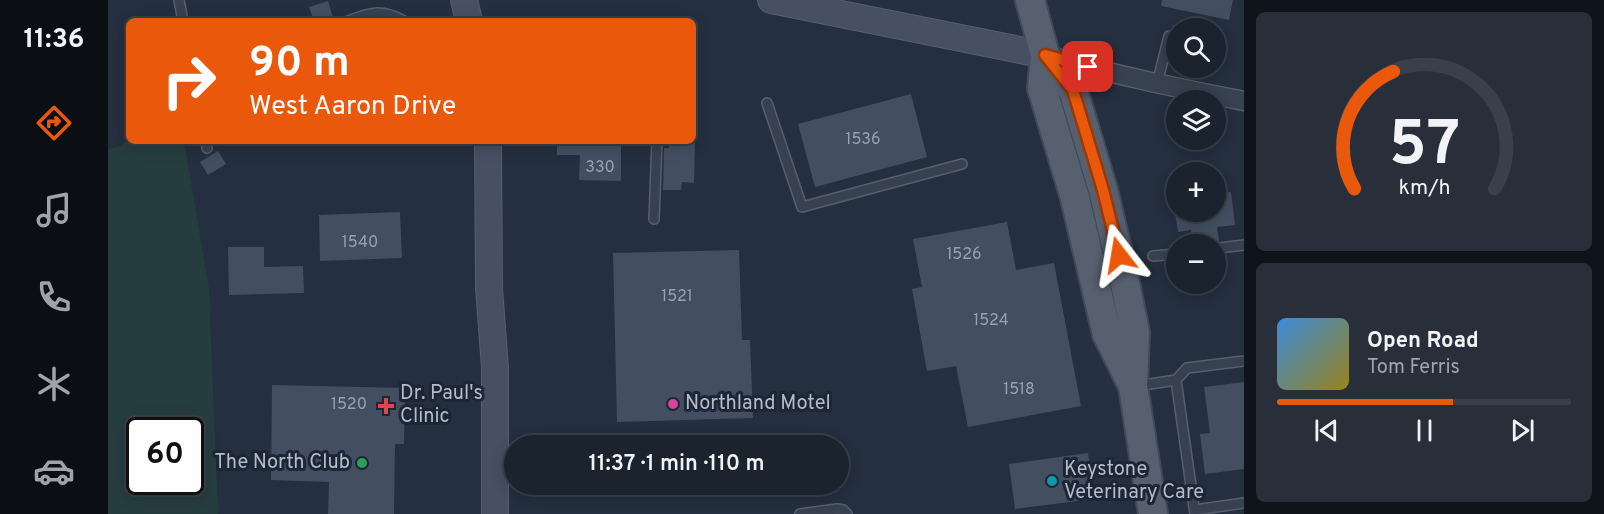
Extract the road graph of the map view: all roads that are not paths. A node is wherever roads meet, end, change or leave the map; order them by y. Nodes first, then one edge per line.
1 (179, 0) edge
2 (464, 0) edge
3 (472, 0) edge
4 (771, 0) edge
5 (1030, 0) edge
6 (182, 18) edge
7 (357, 18) edge
8 (399, 18) edge
9 (469, 18) edge
10 (470, 18) edge
11 (1166, 48) edge
12 (1045, 55) junction
13 (1157, 84) junction
14 (1244, 101) edge
15 (767, 103) dead end
16 (488, 144) edge
17 (657, 144) edge
18 (962, 164) dead end
19 (654, 219) dead end
20 (1244, 245) edge
21 (1226, 247) edge
22 (1166, 255) edge
23 (1153, 256) dead end
24 (489, 288) junction
25 (1244, 361) edge
26 (1176, 380) junction
27 (1133, 386) junction
28 (1244, 503) edge
29 (1195, 512) edge
30 (478, 514) edge
31 (495, 514) edge
32 (800, 514) edge
33 (847, 514) edge
34 (1152, 514) edge

1 - 6 lane
2 - 9 street
3 - 10 street
4 - 12 street
5 - 12 main road
7 - 8 lane
11 - 13 lane
12 - 13 street
12 - 27 main road
13 - 14 street
15 - 18 lane
16 - 24 street
17 - 19 lane
20 - 21 lane
22 - 23 lane
24 - 30 street
24 - 31 street
25 - 26 lane
26 - 27 lane
26 - 29 lane
27 - 34 main road
28 - 29 lane
32 - 33 lane

